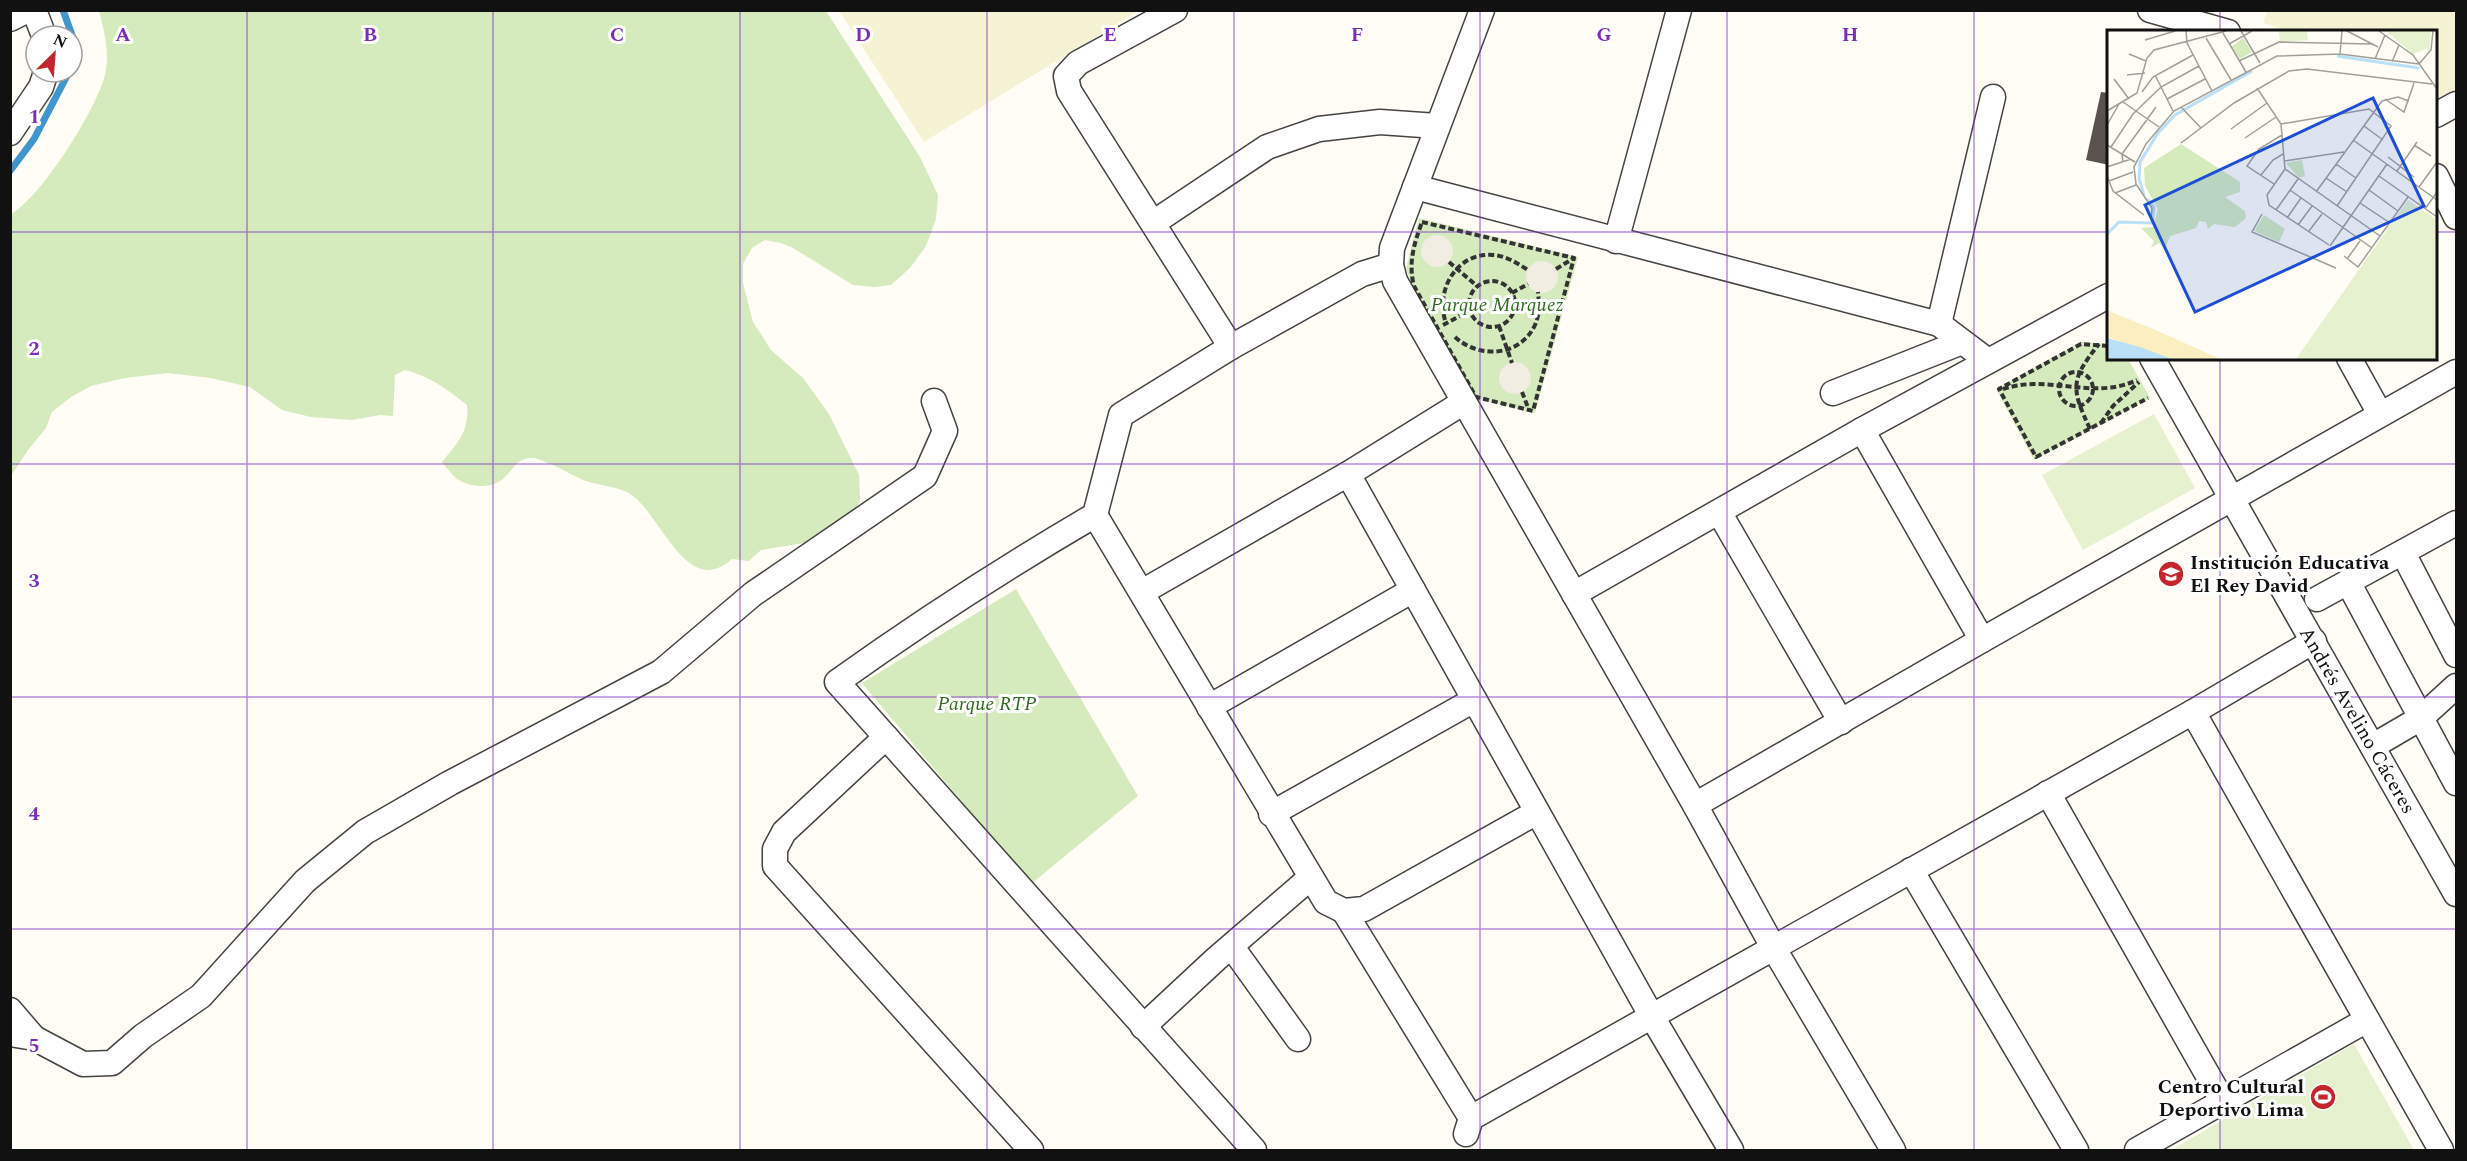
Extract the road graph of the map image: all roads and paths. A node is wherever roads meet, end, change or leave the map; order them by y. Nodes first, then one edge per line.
1 (28, 10) edge
2 (1174, 10) edge
3 (1482, 10) edge
4 (1679, 10) edge
5 (2151, 10) edge
6 (10, 19) edge
7 (2221, 30) edge
8 (42, 84) edge
9 (1993, 97) dead end
10 (2457, 104) edge
11 (2437, 114) edge
12 (1437, 126) junction
13 (10, 133) edge
14 (2437, 178) edge
15 (1415, 187) junction
16 (2457, 218) edge
17 (1153, 223) junction
18 (1616, 241) junction
19 (1574, 258) junction
20 (1449, 262) dead end
21 (1391, 265) junction
22 (1457, 269) junction
23 (1556, 269) dead end
24 (1528, 270) dead end
25 (1528, 284) dead end
26 (1477, 286) junction
27 (1538, 292) dead end
28 (1512, 293) junction
29 (2107, 297) edge
30 (1939, 324) junction
31 (1499, 326) junction
32 (1962, 342) junction
33 (2099, 344) junction
34 (2107, 346) edge
35 (1231, 347) junction
36 (1508, 349) junction
37 (2153, 360) edge
38 (2350, 360) edge
39 (1988, 361) junction
40 (1512, 363) dead end
41 (2457, 372) edge
42 (2080, 373) junction
43 (2060, 387) junction
44 (1999, 389) junction
45 (2074, 389) junction
46 (2093, 390) junction
47 (1522, 392) dead end
48 (1833, 393) dead end
49 (2148, 398) dead end
50 (934, 401) dead end
51 (1464, 402) junction
52 (2079, 406) junction
53 (1529, 410) junction
54 (2380, 414) junction
55 (2100, 424) junction
56 (2090, 429) junction
57 (1862, 430) junction
58 (1348, 474) junction
59 (2233, 498) junction
60 (1719, 512) junction
61 (1095, 515) junction
62 (2457, 523) edge
63 (2403, 553) junction
64 (2348, 582) junction
65 (1413, 590) junction
66 (1142, 592) junction
67 (1574, 594) junction
68 (2318, 599) dead end
69 (1982, 640) junction
70 (2314, 641) junction
71 (2457, 655) edge
72 (2457, 686) edge
73 (1474, 700) junction
74 (1209, 707) junction
75 (2193, 712) junction
76 (2421, 718) junction
77 (1841, 722) junction
78 (886, 737) junction
79 (2373, 747) junction
80 (2457, 783) edge
81 (2048, 793) junction
82 (1695, 805) junction
83 (1537, 812) junction
84 (1272, 814) junction
85 (1911, 870) junction
86 (1310, 878) junction
87 (2457, 894) edge
88 (1344, 911) junction
89 (1232, 946) junction
90 (1773, 947) junction
91 (10, 1010) edge
92 (1651, 1015) junction
93 (2367, 1020) junction
94 (1143, 1027) junction
95 (10, 1034) edge
96 (34, 1038) junction
97 (1298, 1040) dead end
98 (2223, 1102) junction
99 (1031, 1150) edge
100 (1254, 1150) edge
101 (1731, 1150) edge
102 (1893, 1150) edge
103 (2076, 1150) edge
104 (2137, 1150) edge
105 (2441, 1150) edge

1 - 6 street
2 - 17 street
3 - 12 street
4 - 18 street
5 - 7 street
8 - 13 street
9 - 30 street
10 - 11 street
12 - 15 street
12 - 17 street
14 - 16 street
15 - 18 street
15 - 21 street
17 - 35 street
18 - 30 street
19 - 23 path
19 - 53 path
19 - 53 path
20 - 22 path
21 - 35 street
21 - 51 street
22 - 24 path
22 - 26 path
22 - 36 path
25 - 28 path
26 - 28 path
26 - 31 path
27 - 36 path
28 - 31 path
29 - 39 street
30 - 32 street
31 - 36 path
32 - 39 street
32 - 48 street
33 - 34 path
33 - 42 path
33 - 44 path
35 - 61 street
36 - 40 path
37 - 59 street, Andrés Avelino Cáceres
38 - 54 street
39 - 57 street
41 - 54 street
42 - 43 path
42 - 45 path
42 - 46 path
43 - 44 path
43 - 45 path
43 - 52 path
44 - 56 path
45 - 46 path
45 - 52 path
46 - 52 path
46 - 55 path
47 - 53 path
49 - 55 path
50 - 96 street
51 - 58 street
51 - 67 street
52 - 56 path
54 - 59 street
55 - 56 path
57 - 60 street
57 - 69 street
58 - 65 street
58 - 66 street
59 - 69 street
59 - 70 street, Andrés Avelino Cáceres
60 - 67 street
60 - 77 street
61 - 66 street
61 - 78 street
62 - 63 street
63 - 64 street
63 - 71 street
64 - 68 street
64 - 76 street
65 - 73 street
65 - 74 street
66 - 74 street
67 - 82 street
69 - 77 street
70 - 75 street
70 - 79 street, Andrés Avelino Cáceres
72 - 76 street
73 - 83 street
73 - 84 street
74 - 84 street
75 - 81 street
75 - 93 street
76 - 79 street
76 - 80 street
77 - 82 street
78 - 94 street
78 - 99 street
79 - 87 street, Andrés Avelino Cáceres
81 - 85 street
81 - 98 street
82 - 90 street
83 - 88 street
83 - 92 street
84 - 86 street
85 - 90 street
85 - 103 street
86 - 88 street
86 - 89 street
88 - 92 street
89 - 94 street
89 - 97 street
90 - 92 street
90 - 102 street
91 - 96 street
92 - 101 street
93 - 98 street
93 - 105 street
94 - 100 street
95 - 96 street
98 - 104 street

